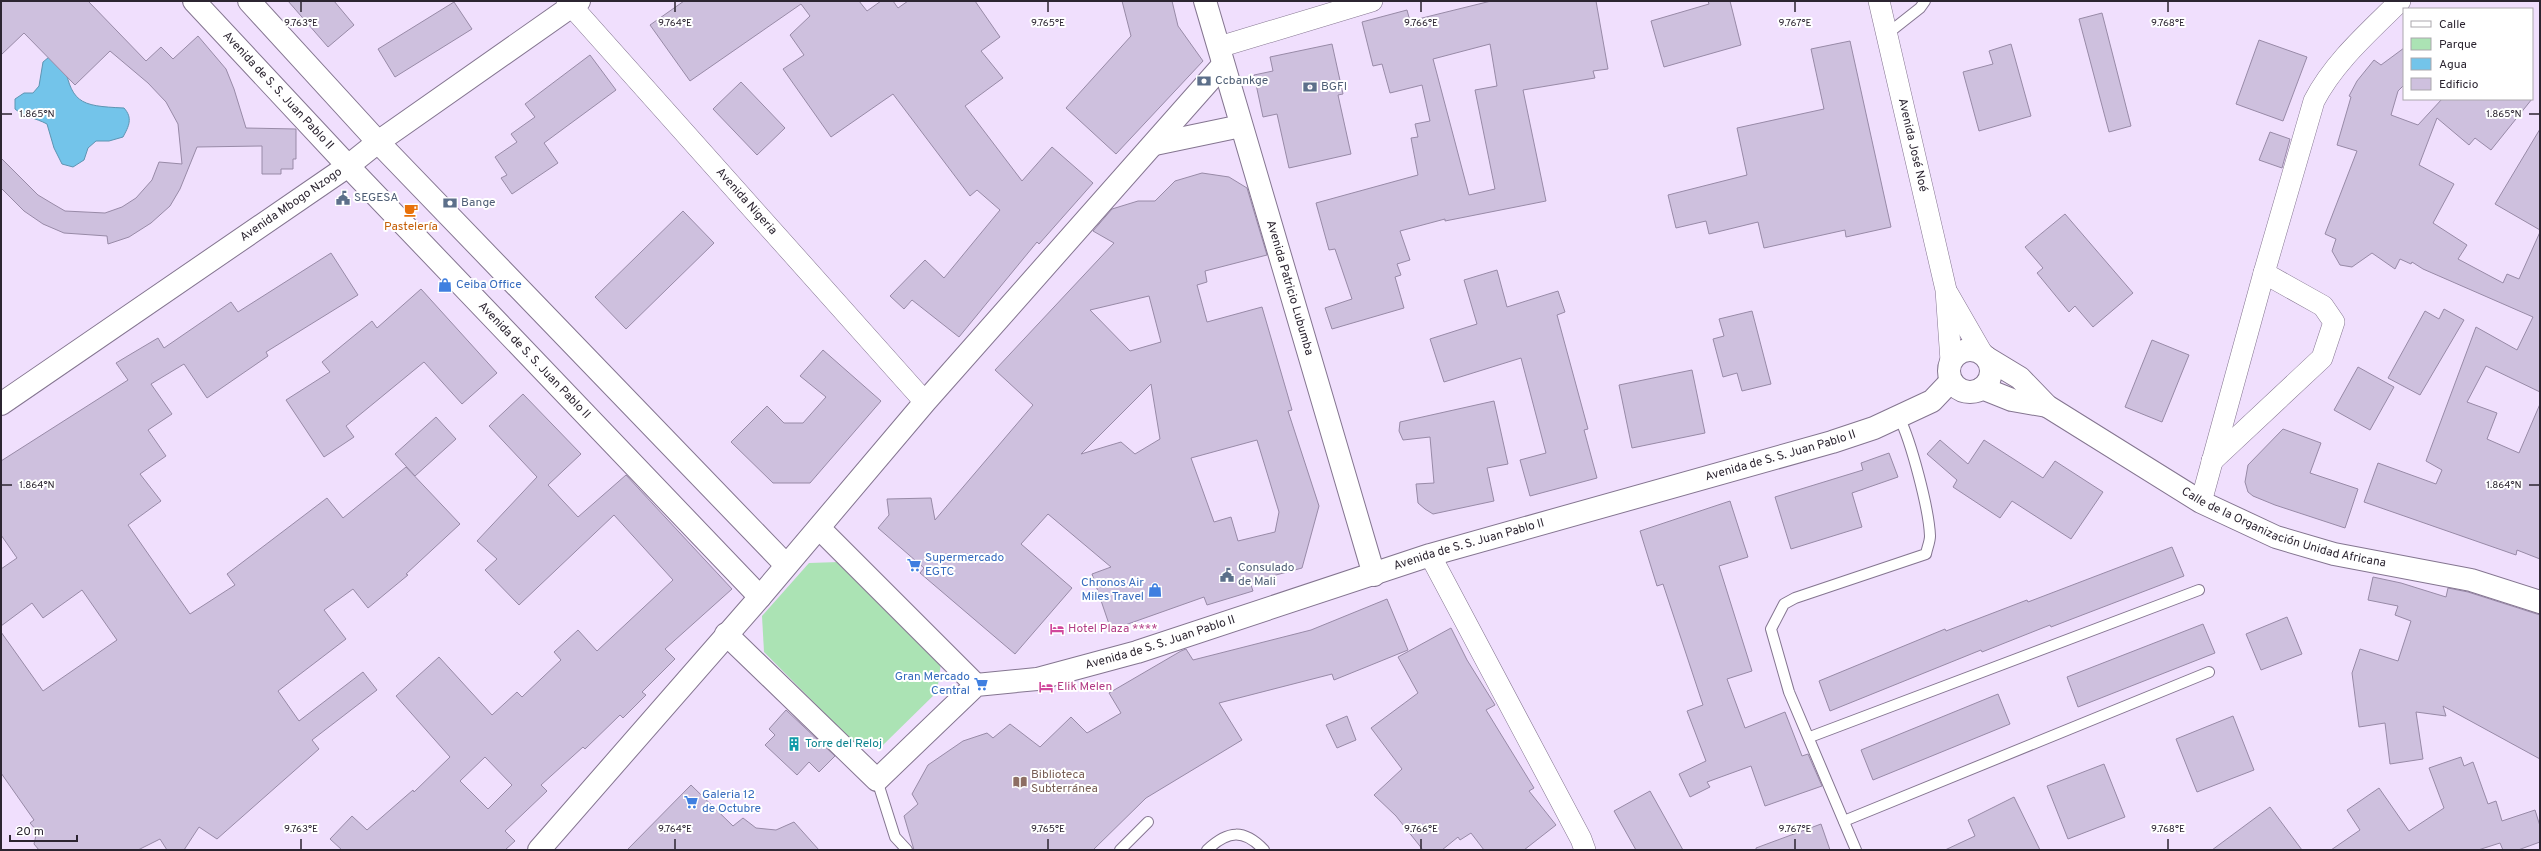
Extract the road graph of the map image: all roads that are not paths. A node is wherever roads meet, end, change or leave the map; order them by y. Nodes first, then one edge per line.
1 (194, 1) edge
2 (249, 1) edge
3 (1205, 1) edge
4 (1372, 1) edge
5 (1879, 1) edge
6 (1925, 1) edge
7 (2400, 1) edge
8 (572, 3) edge
9 (1887, 34) junction
10 (1221, 56) junction
11 (1241, 126) junction
12 (378, 142) junction
13 (1155, 144) junction
14 (348, 166) junction
15 (2264, 273) junction
16 (1946, 290) junction
17 (1985, 356) junction
18 (1951, 371) junction
19 (1982, 388) junction
20 (925, 402) junction
21 (1, 404) edge
22 (2047, 406) junction
23 (1899, 417) junction
24 (2212, 461) junction
25 (2201, 502) junction
26 (819, 528) junction
27 (1430, 555) junction
28 (786, 565) junction
29 (1374, 575) junction
30 (2199, 590) dead end
31 (760, 597) junction
32 (2540, 602) edge
33 (726, 634) junction
34 (2209, 672) dead end
35 (976, 685) junction
36 (1810, 737) junction
37 (877, 780) junction
38 (1844, 821) junction
39 (1148, 822) dead end
40 (539, 850) edge
41 (907, 850) edge
42 (1120, 850) edge
43 (1207, 850) edge
44 (1264, 850) edge
45 (1585, 850) edge
46 (1856, 850) edge

1 - 14 street, Avenida de S. S. Juan Pablo II
2 - 12 street
3 - 10 street, Avenida Patricio Lubumba
4 - 10 street
5 - 9 street, Avenida José Noé
6 - 9 lane
7 - 15 street
8 - 12 street, Avenida Mbogo Nzogo
8 - 20 street, Avenida Nigeria
9 - 16 street, Avenida José Noé
10 - 11 street, Avenida Patricio Lubumba
10 - 13 street
11 - 13 street
11 - 29 street, Avenida Patricio Lubumba
12 - 14 street, Avenida Mbogo Nzogo
12 - 28 street
13 - 20 street
14 - 21 street, Avenida Mbogo Nzogo
14 - 31 street, Avenida de S. S. Juan Pablo II
15 - 24 street
15 - 24 street
16 - 17 street, Avenida José Noé
16 - 18 street, Avenida José Noé
17 - 18 street
17 - 19 street
17 - 22 street, Calle de la Organización Unidad Africana
18 - 19 street
18 - 23 street, Avenida de S. S. Juan Pablo II
19 - 22 street, Calle de la Organización Unidad Africana
20 - 26 street
22 - 25 street, Calle de la Organización Unidad Africana
23 - 27 street, Avenida de S. S. Juan Pablo II
23 - 36 lane
24 - 25 street
25 - 32 street, Calle de la Organización Unidad Africana
26 - 28 street
26 - 35 street
27 - 29 street, Avenida de S. S. Juan Pablo II
27 - 45 street
28 - 31 street
29 - 35 street, Avenida de S. S. Juan Pablo II
30 - 36 lane
31 - 33 street
33 - 37 street
33 - 40 street
34 - 38 lane
35 - 37 street
36 - 38 lane
37 - 41 lane
38 - 46 lane
39 - 42 lane
43 - 44 lane

